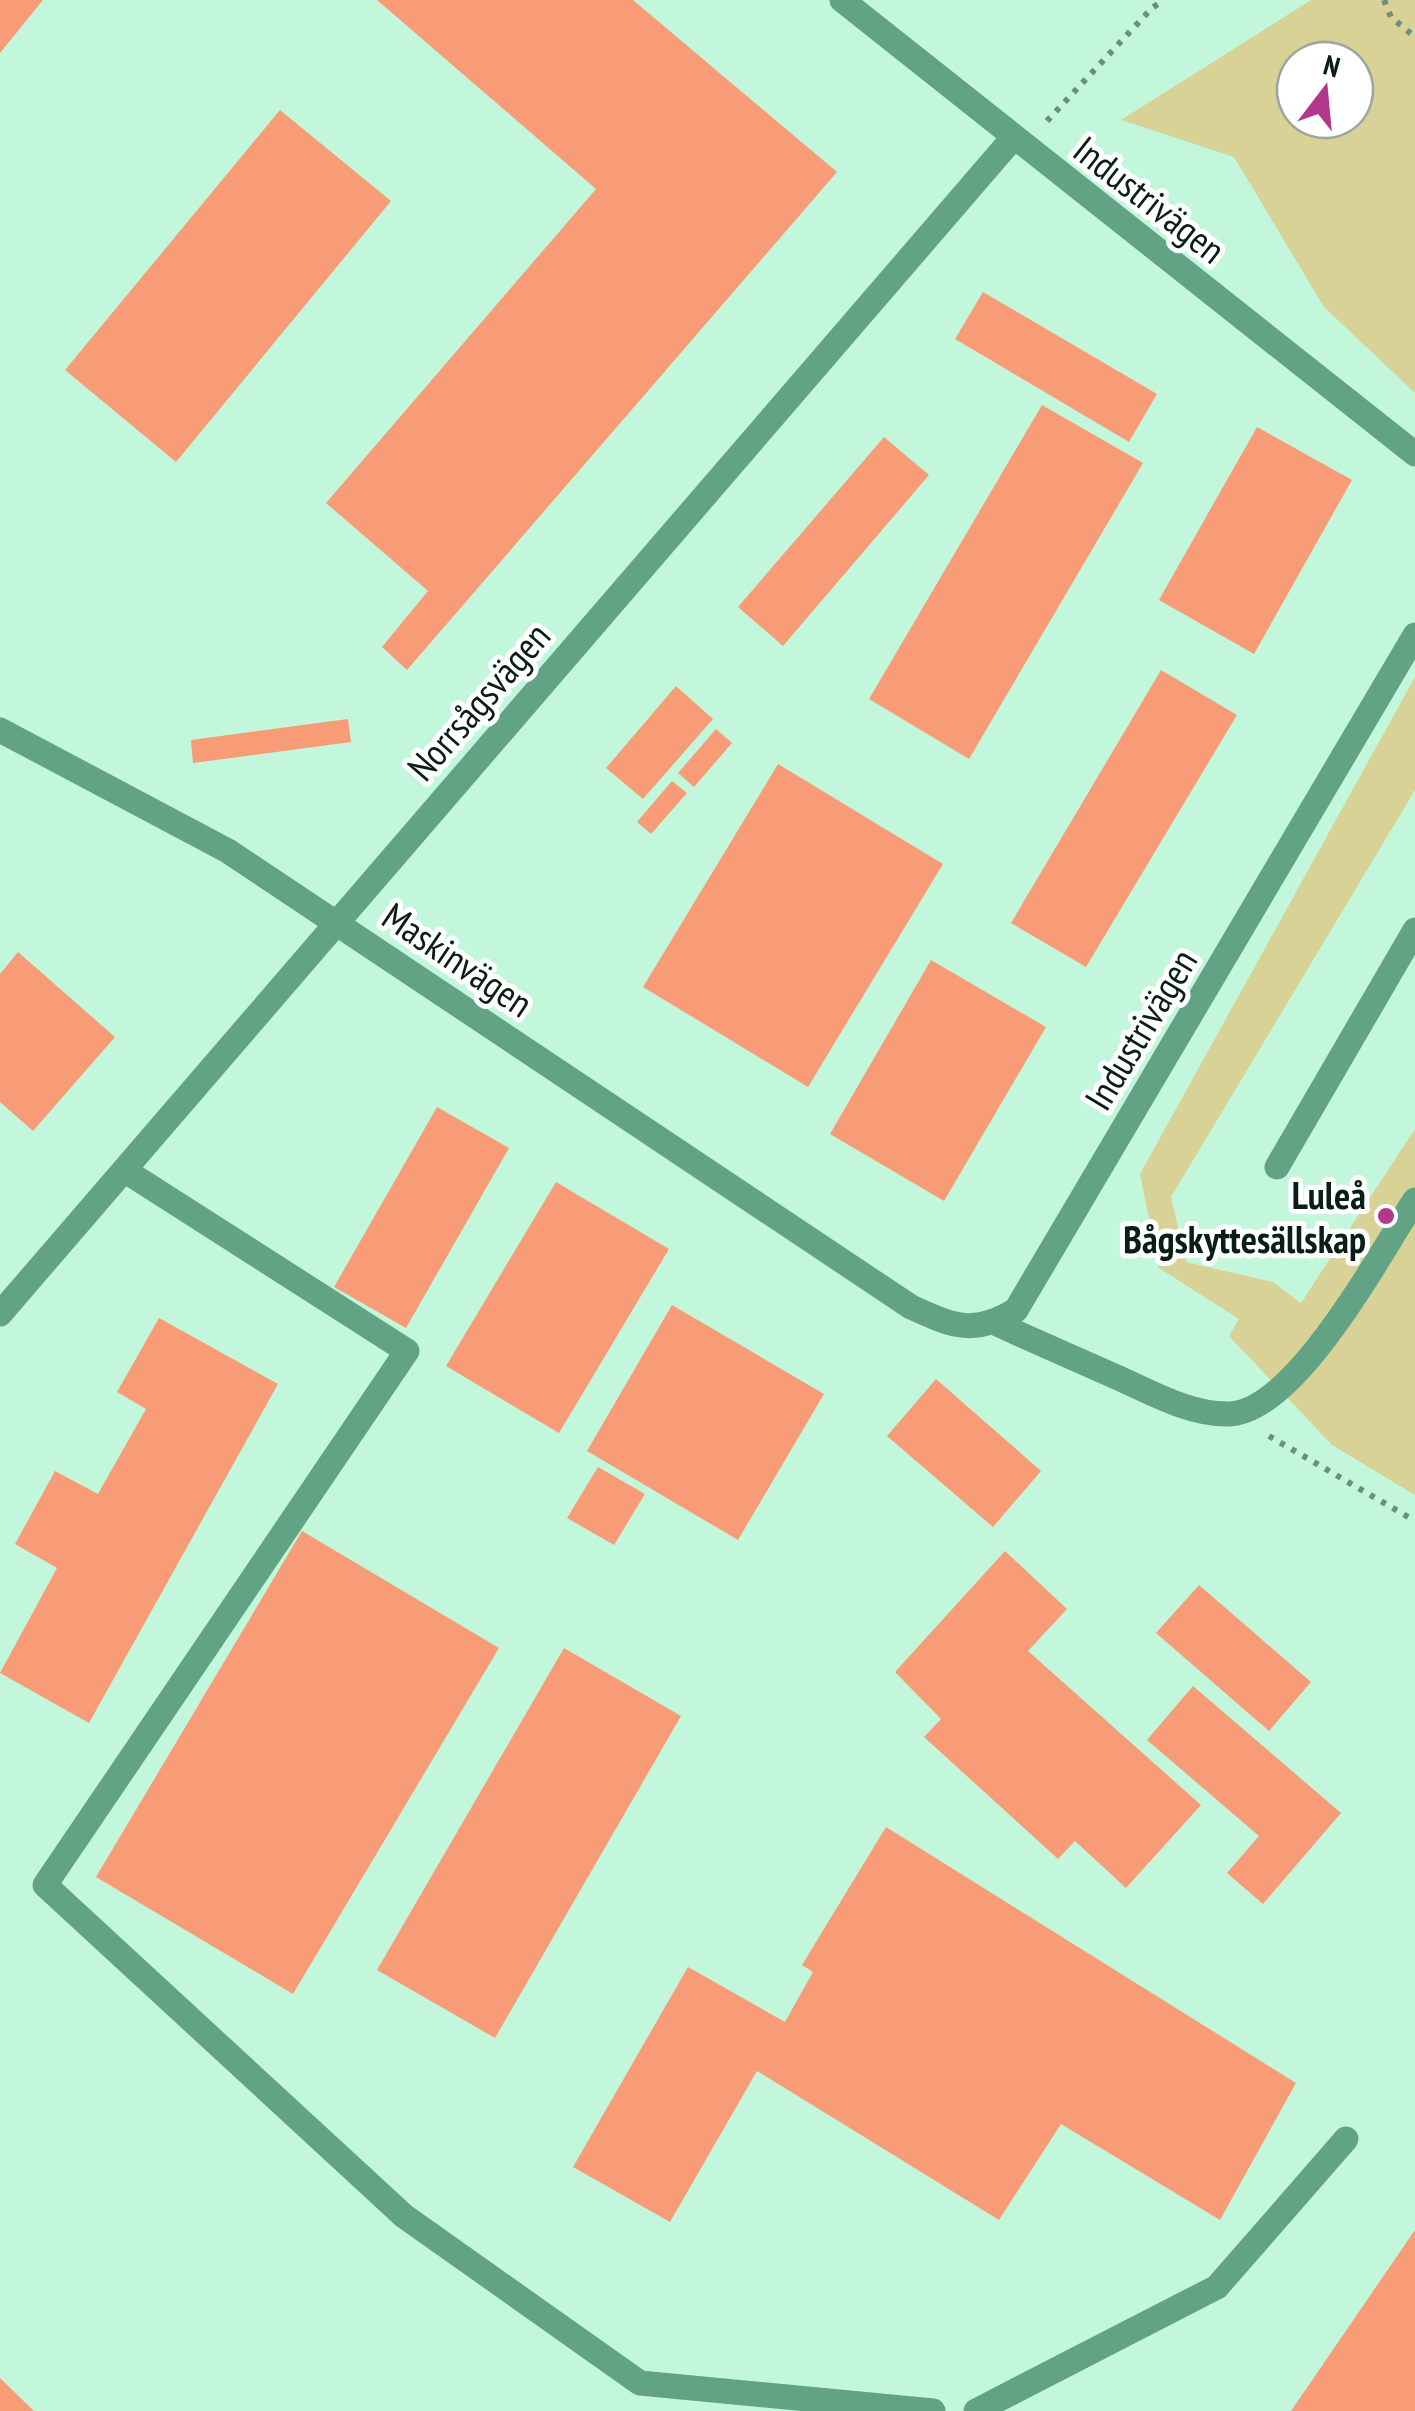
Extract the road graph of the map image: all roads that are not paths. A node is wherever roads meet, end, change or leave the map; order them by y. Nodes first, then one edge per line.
1 (842, 0) edge
2 (1012, 138) junction
3 (1415, 454) edge
4 (1415, 636) edge
5 (0, 730) edge
6 (336, 923) junction
7 (1415, 930) edge
8 (1277, 1167) dead end
9 (124, 1170) junction
10 (1415, 1200) edge
11 (0, 1314) edge
12 (994, 1323) junction
13 (1346, 2139) dead end
14 (933, 2411) edge
15 (976, 2411) edge

1 - 2 street, Industrivägen
2 - 3 street, Industrivägen
2 - 6 street, Norrsågsvägen
4 - 12 street, Industrivägen
5 - 6 street, Maskinvägen
6 - 9 street, Norrsågsvägen
6 - 12 street, Maskinvägen
7 - 8 street
9 - 11 street, Norrsågsvägen
9 - 14 street
10 - 12 street
13 - 15 street

